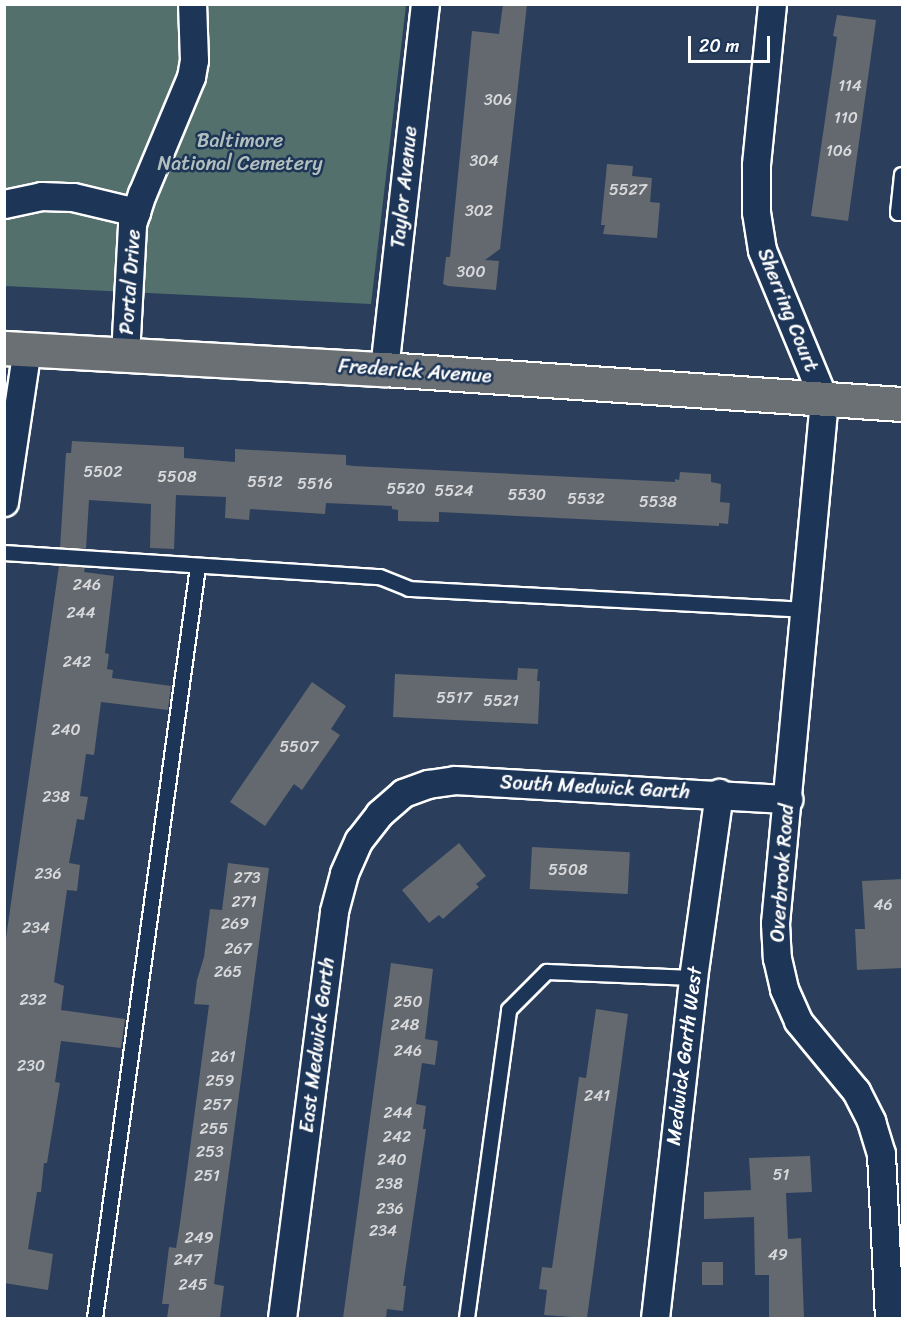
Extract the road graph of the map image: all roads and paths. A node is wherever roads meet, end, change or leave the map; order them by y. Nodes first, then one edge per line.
1 (192, 4) edge
2 (425, 4) edge
3 (772, 4) edge
4 (903, 175) edge
5 (4, 204) edge
6 (136, 212) junction
7 (903, 213) edge
8 (16, 349) edge
9 (125, 355) junction
10 (384, 369) junction
11 (824, 400) junction
12 (903, 404) edge
13 (4, 502) edge
14 (4, 553) edge
15 (198, 567) junction
16 (805, 610) junction
17 (403, 793) joint
18 (719, 793) junction
19 (788, 799) junction
20 (693, 978) junction
21 (95, 1318) edge
22 (282, 1318) edge
23 (467, 1318) edge
24 (655, 1318) edge
25 (889, 1318) edge

1 - 6 street, Portal Drive
2 - 10 street, Taylor Avenue
3 - 11 street, Sherring Court
4 - 7 lane
5 - 6 street
6 - 9 street, Portal Drive
8 - 9 main road, Frederick Avenue
8 - 13 street
9 - 10 main road, Frederick Avenue
10 - 11 main road, Frederick Avenue
11 - 12 main road, Frederick Avenue
11 - 16 street, Overbrook Road
14 - 15 lane
15 - 16 lane
15 - 21 lane
16 - 19 street, Overbrook Road
17 - 18 street, South Medwick Garth
17 - 22 street, East Medwick Garth
18 - 19 street, South Medwick Garth
18 - 20 street, Medwick Garth West
19 - 25 street, Overbrook Road
20 - 23 lane
20 - 24 street, Medwick Garth West

